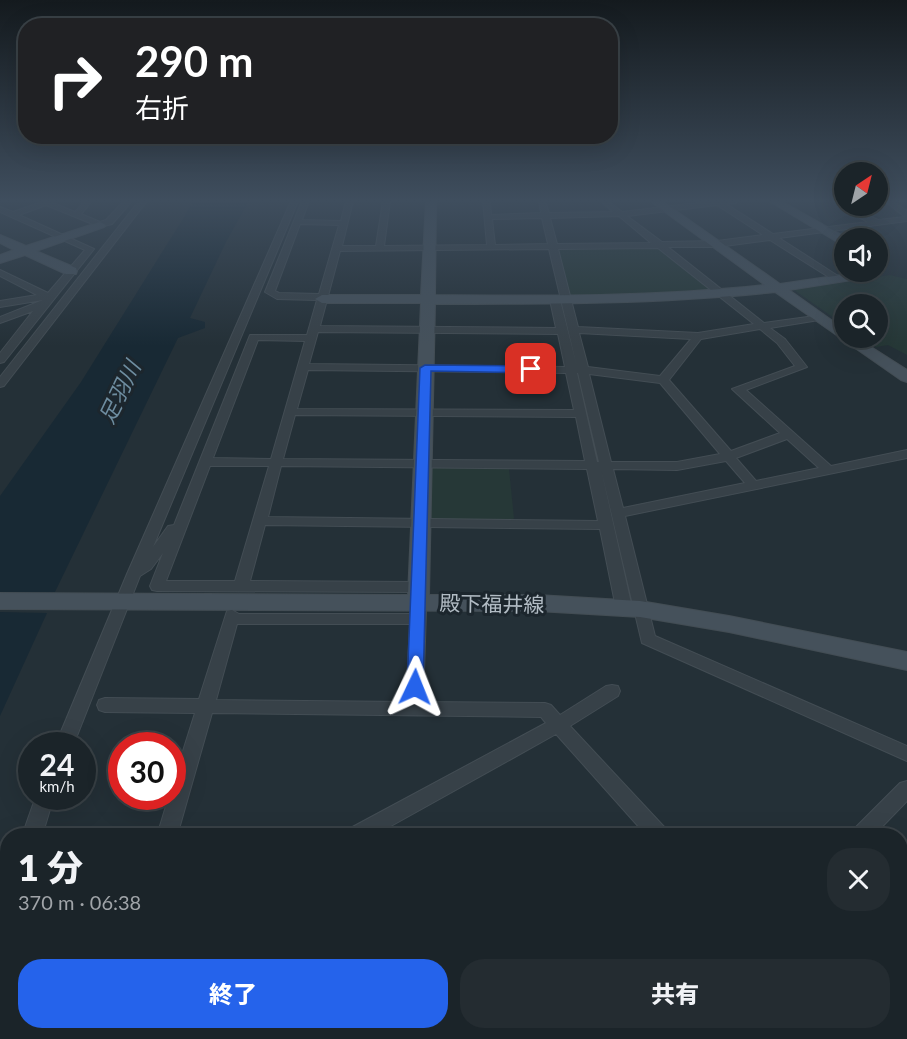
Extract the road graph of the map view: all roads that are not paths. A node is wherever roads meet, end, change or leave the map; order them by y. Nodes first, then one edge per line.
1 (90, 249) edge
2 (106, 249) edge
3 (273, 249) edge
4 (286, 249) edge
5 (336, 249) edge
6 (429, 249) edge
7 (553, 249) edge
8 (664, 249) edge
9 (725, 249) edge
10 (791, 249) edge
11 (25, 250) joint
12 (0, 259) edge
13 (70, 271) junction
14 (0, 273) edge
15 (834, 277) edge
16 (834, 278) edge
17 (778, 288) junction
18 (721, 294) junction
19 (44, 297) junction
20 (0, 298) edge
21 (322, 298) junction
22 (428, 300) junction
23 (560, 300) junction
24 (0, 304) edge
25 (61, 308) junction
26 (819, 317) junction
27 (0, 320) edge
28 (764, 326) junction
29 (834, 328) edge
30 (427, 330) junction
31 (568, 331) junction
32 (312, 333) junction
33 (698, 336) junction
34 (863, 348) edge
35 (0, 360) edge
36 (303, 367) junction
37 (425, 368) junction
38 (577, 370) junction
39 (907, 377) edge
40 (663, 380) junction
41 (0, 384) edge
42 (290, 412) junction
43 (424, 413) junction
44 (580, 414) junction
45 (789, 434) junction
46 (907, 454) edge
47 (730, 456) junction
48 (204, 462) junction
49 (276, 462) junction
50 (422, 463) junction
51 (599, 464) junction
52 (829, 470) junction
53 (754, 486) junction
54 (617, 513) junction
55 (259, 521) junction
56 (181, 522) junction
57 (420, 524) junction
58 (606, 525) junction
59 (134, 574) junction
60 (241, 587) junction
61 (0, 601) edge
62 (123, 601) junction
63 (418, 603) junction
64 (632, 609) junction
65 (907, 661) edge
66 (612, 691) dead end
67 (105, 705) dead end
68 (205, 708) junction
69 (414, 709) junction
70 (558, 725) junction
71 (69, 732) edge
72 (907, 754) edge
73 (907, 789) edge
74 (40, 810) edge
75 (35, 828) edge
76 (169, 828) edge
77 (369, 828) edge
78 (653, 828) edge
79 (868, 828) edge

1 - 13 street
2 - 25 street
3 - 59 street
4 - 21 street
5 - 21 street
6 - 22 street
7 - 23 street
8 - 18 street
9 - 17 street
10 - 15 street
11 - 12 street
11 - 13 street
13 - 19 street
13 - 25 street
14 - 19 street
16 - 17 street
17 - 18 street
17 - 26 street
18 - 23 street
18 - 28 street
19 - 20 street
19 - 24 street
19 - 27 street
19 - 35 street
21 - 22 street
21 - 32 street
22 - 23 street
22 - 30 street
23 - 31 street
25 - 41 street
26 - 28 street
26 - 29 street
28 - 33 street
28 - 45 street
30 - 31 street
30 - 32 street
30 - 37 street
31 - 33 street
31 - 38 street
32 - 36 street
32 - 48 street
33 - 40 street
34 - 39 street
36 - 37 street
36 - 42 street
37 - 38 street
37 - 43 street
38 - 40 street
38 - 44 street
38 - 51 street
40 - 47 street
42 - 43 street
42 - 49 street
43 - 44 street
43 - 50 street
44 - 51 street
45 - 47 street
45 - 52 street
46 - 52 street
47 - 51 street
47 - 53 street
48 - 49 street
48 - 56 street
49 - 50 street
49 - 55 street
50 - 51 street
50 - 57 street
51 - 54 street
51 - 58 street
52 - 53 street
53 - 54 street
54 - 64 street
55 - 57 street
55 - 60 street
56 - 59 street
56 - 60 street
57 - 58 street
57 - 63 street
58 - 64 street
59 - 62 street
60 - 63 street
61 - 62 street, 殿下福井線
62 - 63 street, 殿下福井線
62 - 71 street
63 - 64 street, 殿下福井線
63 - 68 street
63 - 69 street
64 - 65 street, 殿下福井線
64 - 72 street
66 - 70 street
67 - 68 street
68 - 69 street
68 - 76 street
69 - 70 street
70 - 77 street
70 - 78 street
73 - 79 street
74 - 75 street

